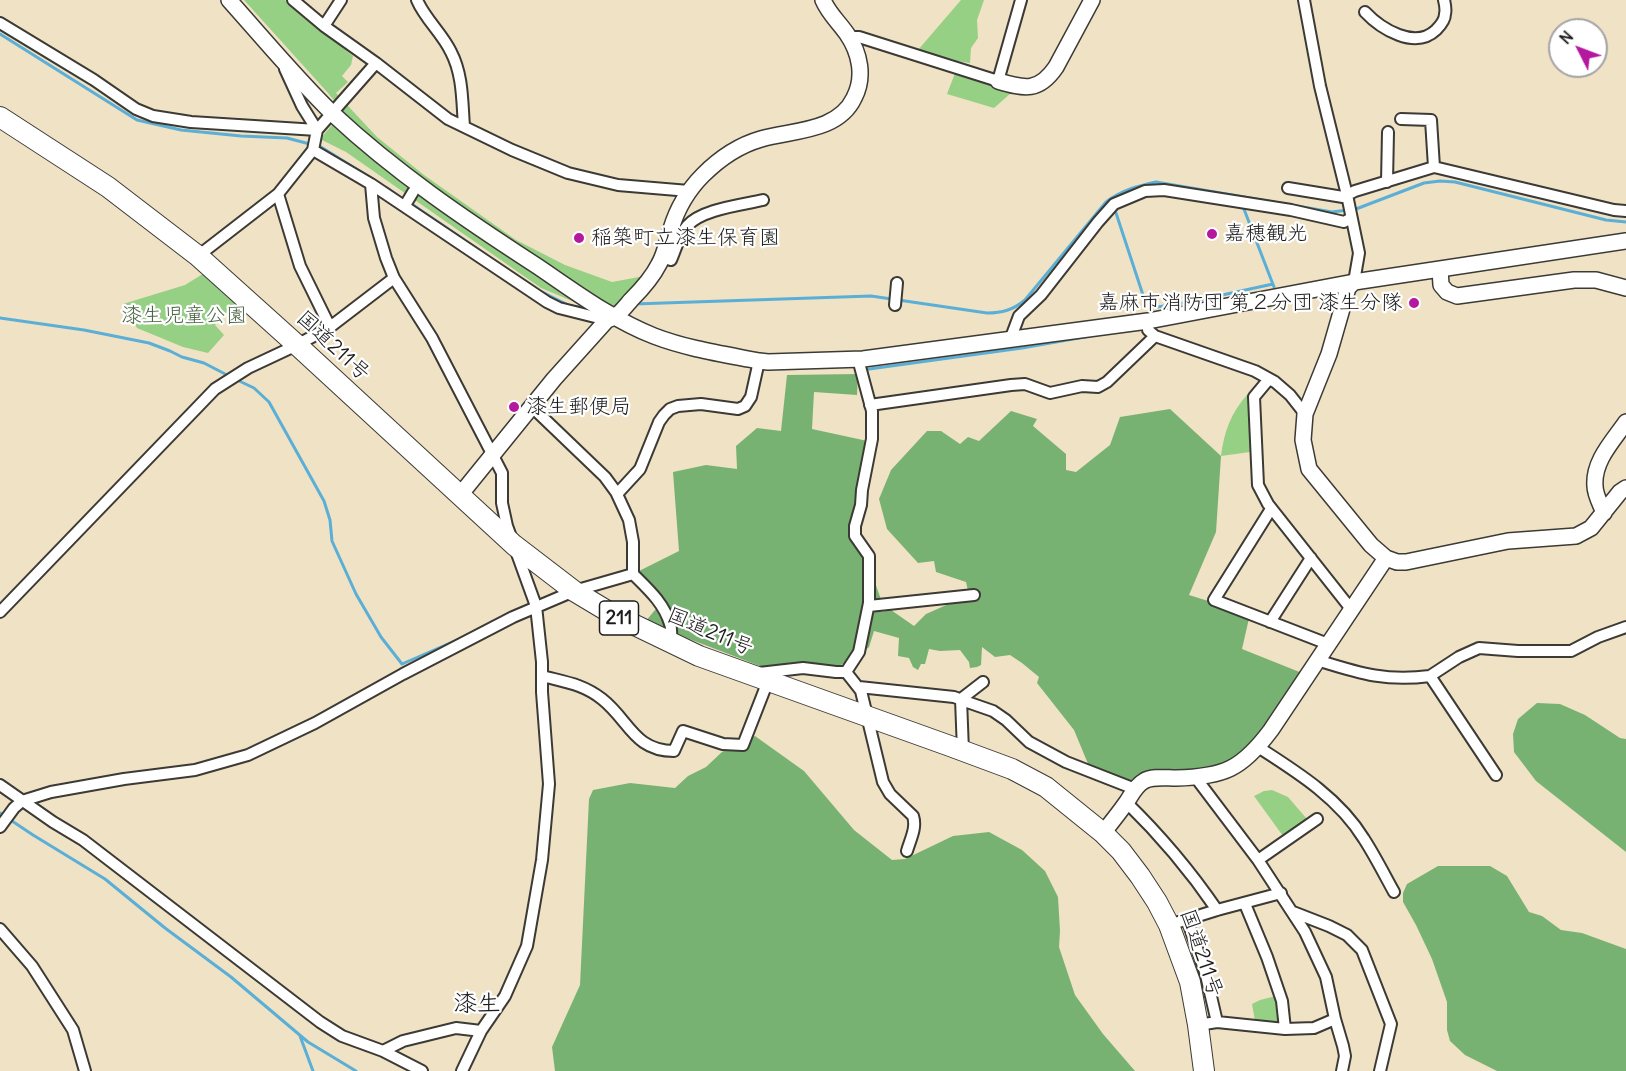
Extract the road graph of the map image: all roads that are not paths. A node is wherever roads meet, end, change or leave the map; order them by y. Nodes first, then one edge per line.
1 (229, 0) edge
2 (341, 0) edge
3 (417, 0) edge
4 (823, 0) edge
5 (1021, 0) edge
6 (1092, 0) edge
7 (1304, 0) edge
8 (1444, 0) edge
9 (297, 1) edge
10 (1365, 12) dead end
11 (0, 23) edge
12 (324, 26) junction
13 (849, 37) junction
14 (279, 56) junction
15 (376, 63) junction
16 (998, 81) junction
17 (332, 112) junction
18 (0, 117) edge
19 (1401, 118) dead end
20 (464, 126) junction
21 (317, 130) junction
22 (1388, 132) dead end
23 (313, 150) junction
24 (1434, 166) junction
25 (1387, 182) junction
26 (371, 184) junction
27 (1288, 188) dead end
28 (689, 191) junction
29 (278, 194) junction
30 (1347, 195) junction
31 (763, 200) dead end
32 (1626, 211) edge
33 (1351, 218) junction
34 (1626, 241) edge
35 (198, 256) junction
36 (662, 257) junction
37 (1440, 269) junction
38 (394, 278) junction
39 (1354, 282) junction
40 (897, 283) dead end
41 (1626, 288) edge
42 (895, 305) dead end
43 (611, 319) junction
44 (1148, 321) junction
45 (330, 327) junction
46 (1155, 336) junction
47 (1010, 340) junction
48 (297, 345) junction
49 (858, 359) junction
50 (759, 360) junction
51 (1269, 379) junction
52 (870, 405) junction
53 (532, 406) junction
54 (1305, 414) junction
55 (1624, 429) edge
56 (493, 454) junction
57 (1624, 492) edge
58 (617, 494) junction
59 (460, 495) junction
60 (1271, 509) junction
61 (1604, 513) junction
62 (514, 545) junction
63 (1311, 558) junction
64 (1386, 558) junction
65 (633, 574) junction
66 (574, 591) junction
67 (974, 595) dead end
68 (536, 606) junction
69 (868, 606) junction
70 (1351, 609) junction
71 (0, 612) edge
72 (1270, 622) junction
73 (1626, 627) edge
74 (671, 643) junction
75 (1328, 644) junction
76 (1317, 660) junction
77 (846, 672) junction
78 (749, 674) junction
79 (542, 676) junction
80 (1430, 676) junction
81 (768, 681) junction
82 (984, 682) dead end
83 (859, 687) junction
84 (961, 699) junction
85 (869, 717) junction
86 (1258, 747) junction
87 (963, 751) junction
88 (1496, 775) dead end
89 (1196, 778) junction
90 (0, 785) edge
91 (1131, 796) junction
92 (22, 801) junction
93 (1317, 819) dead end
94 (0, 827) edge
95 (1103, 833) junction
96 (907, 851) dead end
97 (1258, 860) junction
98 (1394, 892) dead end
99 (1281, 893) junction
100 (1245, 904) junction
101 (1217, 910) junction
102 (1293, 912) junction
103 (1178, 922) junction
104 (0, 929) edge
105 (1335, 1019) junction
106 (1207, 1024) junction
107 (1285, 1029) junction
108 (481, 1032) junction
109 (383, 1051) junction
110 (85, 1071) edge
111 (422, 1071) edge
112 (462, 1071) edge
113 (1204, 1071) edge
114 (1342, 1071) edge
115 (1380, 1071) edge

1 - 14 street
2 - 12 street
3 - 20 street
4 - 13 street
5 - 16 street
6 - 16 street
7 - 30 street
8 - 10 street
9 - 12 street
11 - 21 street
12 - 15 street
13 - 16 street
13 - 28 street
14 - 17 street
14 - 21 street
15 - 17 street
15 - 20 street
17 - 21 street
17 - 43 street
18 - 35 highway, 国道211号 / 211
19 - 24 street
20 - 28 street
21 - 23 street
22 - 25 street
23 - 26 street
23 - 29 street
24 - 25 street
24 - 32 street
25 - 30 street
26 - 38 street
26 - 43 street
27 - 30 street
28 - 36 street
29 - 35 street
29 - 45 street
30 - 33 street
31 - 36 street
33 - 39 street
33 - 47 street
34 - 37 street
35 - 48 highway, 国道211号 / 211
36 - 43 street
37 - 39 street
37 - 41 street
38 - 45 street
38 - 56 street
39 - 44 street
39 - 54 street
40 - 42 street
43 - 50 street
43 - 53 street
44 - 46 street
44 - 47 street
45 - 48 street
46 - 51 street
46 - 52 street
47 - 49 street
48 - 59 highway, 国道211号 / 211
48 - 71 street
49 - 50 street
49 - 52 street
50 - 58 street
51 - 54 street
51 - 60 street
52 - 69 street
53 - 56 street
53 - 58 street
54 - 64 street
55 - 61 street
56 - 59 street
56 - 62 street
57 - 61 street
58 - 65 street
59 - 62 highway, 国道211号 / 211
60 - 63 street
60 - 72 street
61 - 64 street
62 - 66 highway, 国道211号 / 211
62 - 68 street
63 - 70 street
63 - 72 street
64 - 70 street
65 - 66 street
65 - 74 street
66 - 68 street
66 - 74 highway, 国道211号 / 211
67 - 69 street
68 - 79 street
68 - 92 street
69 - 77 street
70 - 75 street
72 - 75 street
73 - 80 street
74 - 78 highway, 国道211号 / 211
75 - 76 street
76 - 80 street
76 - 86 street
77 - 78 street
77 - 83 street
78 - 81 highway, 国道211号 / 211
79 - 81 street
79 - 108 street
80 - 88 street
81 - 85 highway, 国道211号 / 211
82 - 84 street
83 - 84 street
83 - 85 street
84 - 87 street
84 - 91 street
85 - 87 highway, 国道211号 / 211
85 - 96 street
86 - 89 street
86 - 98 street
87 - 95 highway, 国道211号 / 211
89 - 91 street
89 - 97 street
90 - 92 street
91 - 95 street
91 - 101 street
92 - 94 street
92 - 109 street
93 - 97 street
95 - 103 highway, 国道211号 / 211
97 - 99 street
99 - 100 street
99 - 102 street
100 - 101 street
100 - 107 street
101 - 103 street
102 - 105 street
102 - 115 street
103 - 106 highway, 国道211号 / 211
104 - 110 street
105 - 107 street
105 - 114 street
106 - 107 street
106 - 113 highway, 国道211号 / 211
108 - 109 street
108 - 112 street
109 - 111 street

